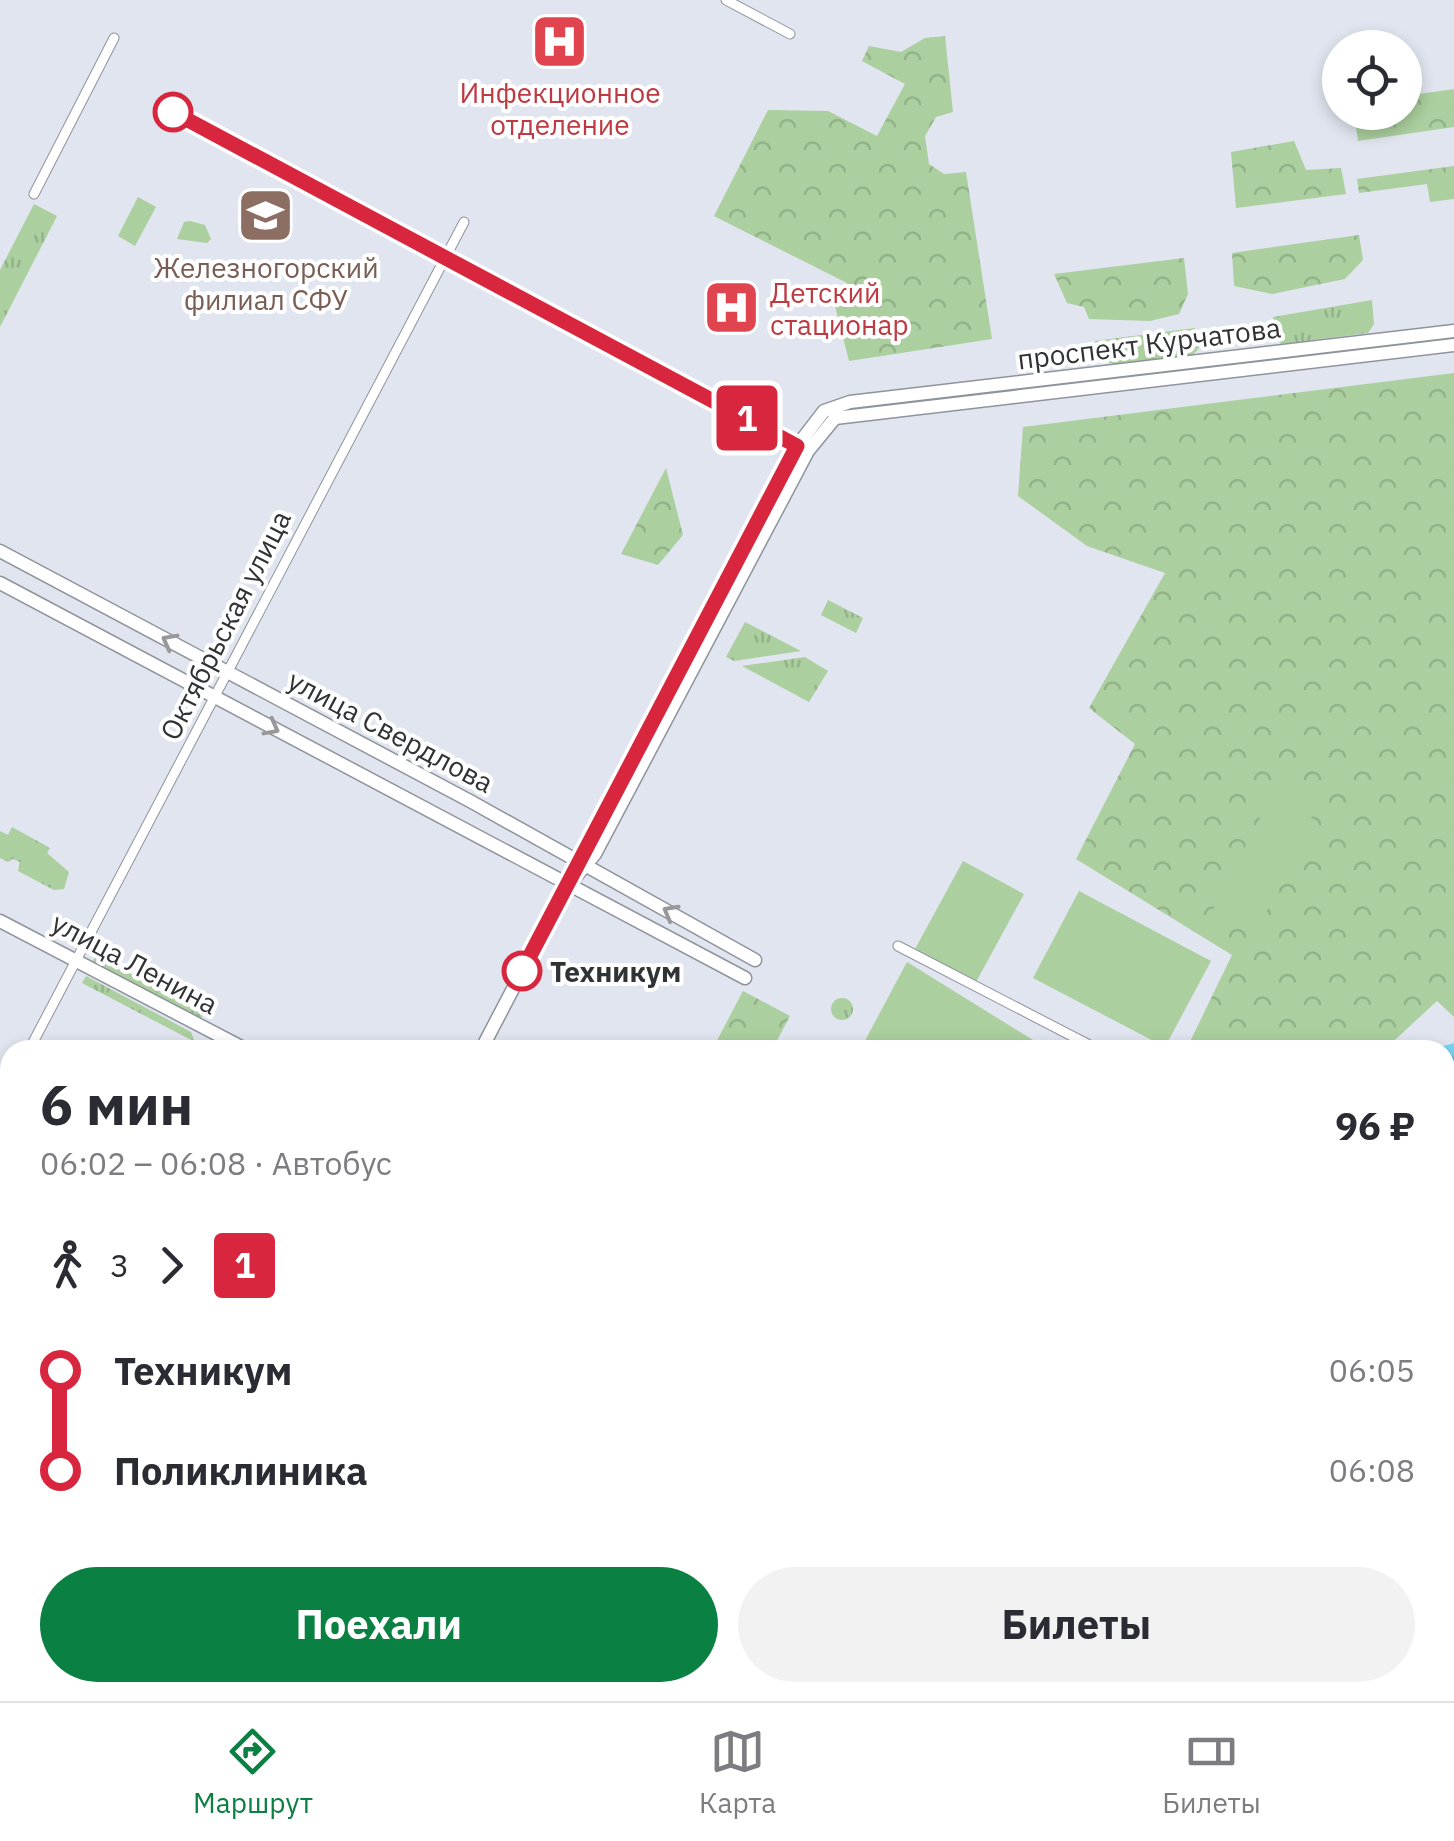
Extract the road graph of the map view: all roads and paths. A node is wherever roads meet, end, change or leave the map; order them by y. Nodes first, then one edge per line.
1 (726, 0) edge
2 (790, 34) dead end
3 (114, 38) dead end
4 (34, 194) dead end
5 (464, 222) dead end
6 (1454, 331) edge
7 (1454, 345) edge
8 (1016, 390) junction
9 (0, 551) edge
10 (0, 584) edge
11 (227, 671) junction
12 (214, 697) junction
13 (584, 865) junction
14 (567, 886) junction
15 (0, 921) edge
16 (898, 946) dead end
17 (76, 960) junction
18 (755, 960) dead end
19 (745, 978) dead end
20 (33, 1040) edge
21 (229, 1040) edge
22 (486, 1040) edge
23 (1080, 1040) edge

1 - 2 street
3 - 4 street
5 - 11 street, Октябрьская улица
6 - 8 main road, проспект Курчатова
7 - 8 main road, проспект Курчатова
8 - 13 main road, проспект Курчатова
11 -> 9 main road, улица Свердлова
10 - 12 main road, улица Свердлова
11 - 12 street, Октябрьская улица
11 - 13 main road, улица Свердлова
12 -> 14 main road, улица Свердлова
12 - 17 street, Октябрьская улица
13 - 14 main road
18 -> 13 main road, улица Свердлова
14 - 19 main road, улица Свердлова
14 - 22 main road
15 - 17 main road, улица Ленина
16 - 23 street
17 - 20 street, Октябрьская улица
17 - 21 main road, улица Ленина

